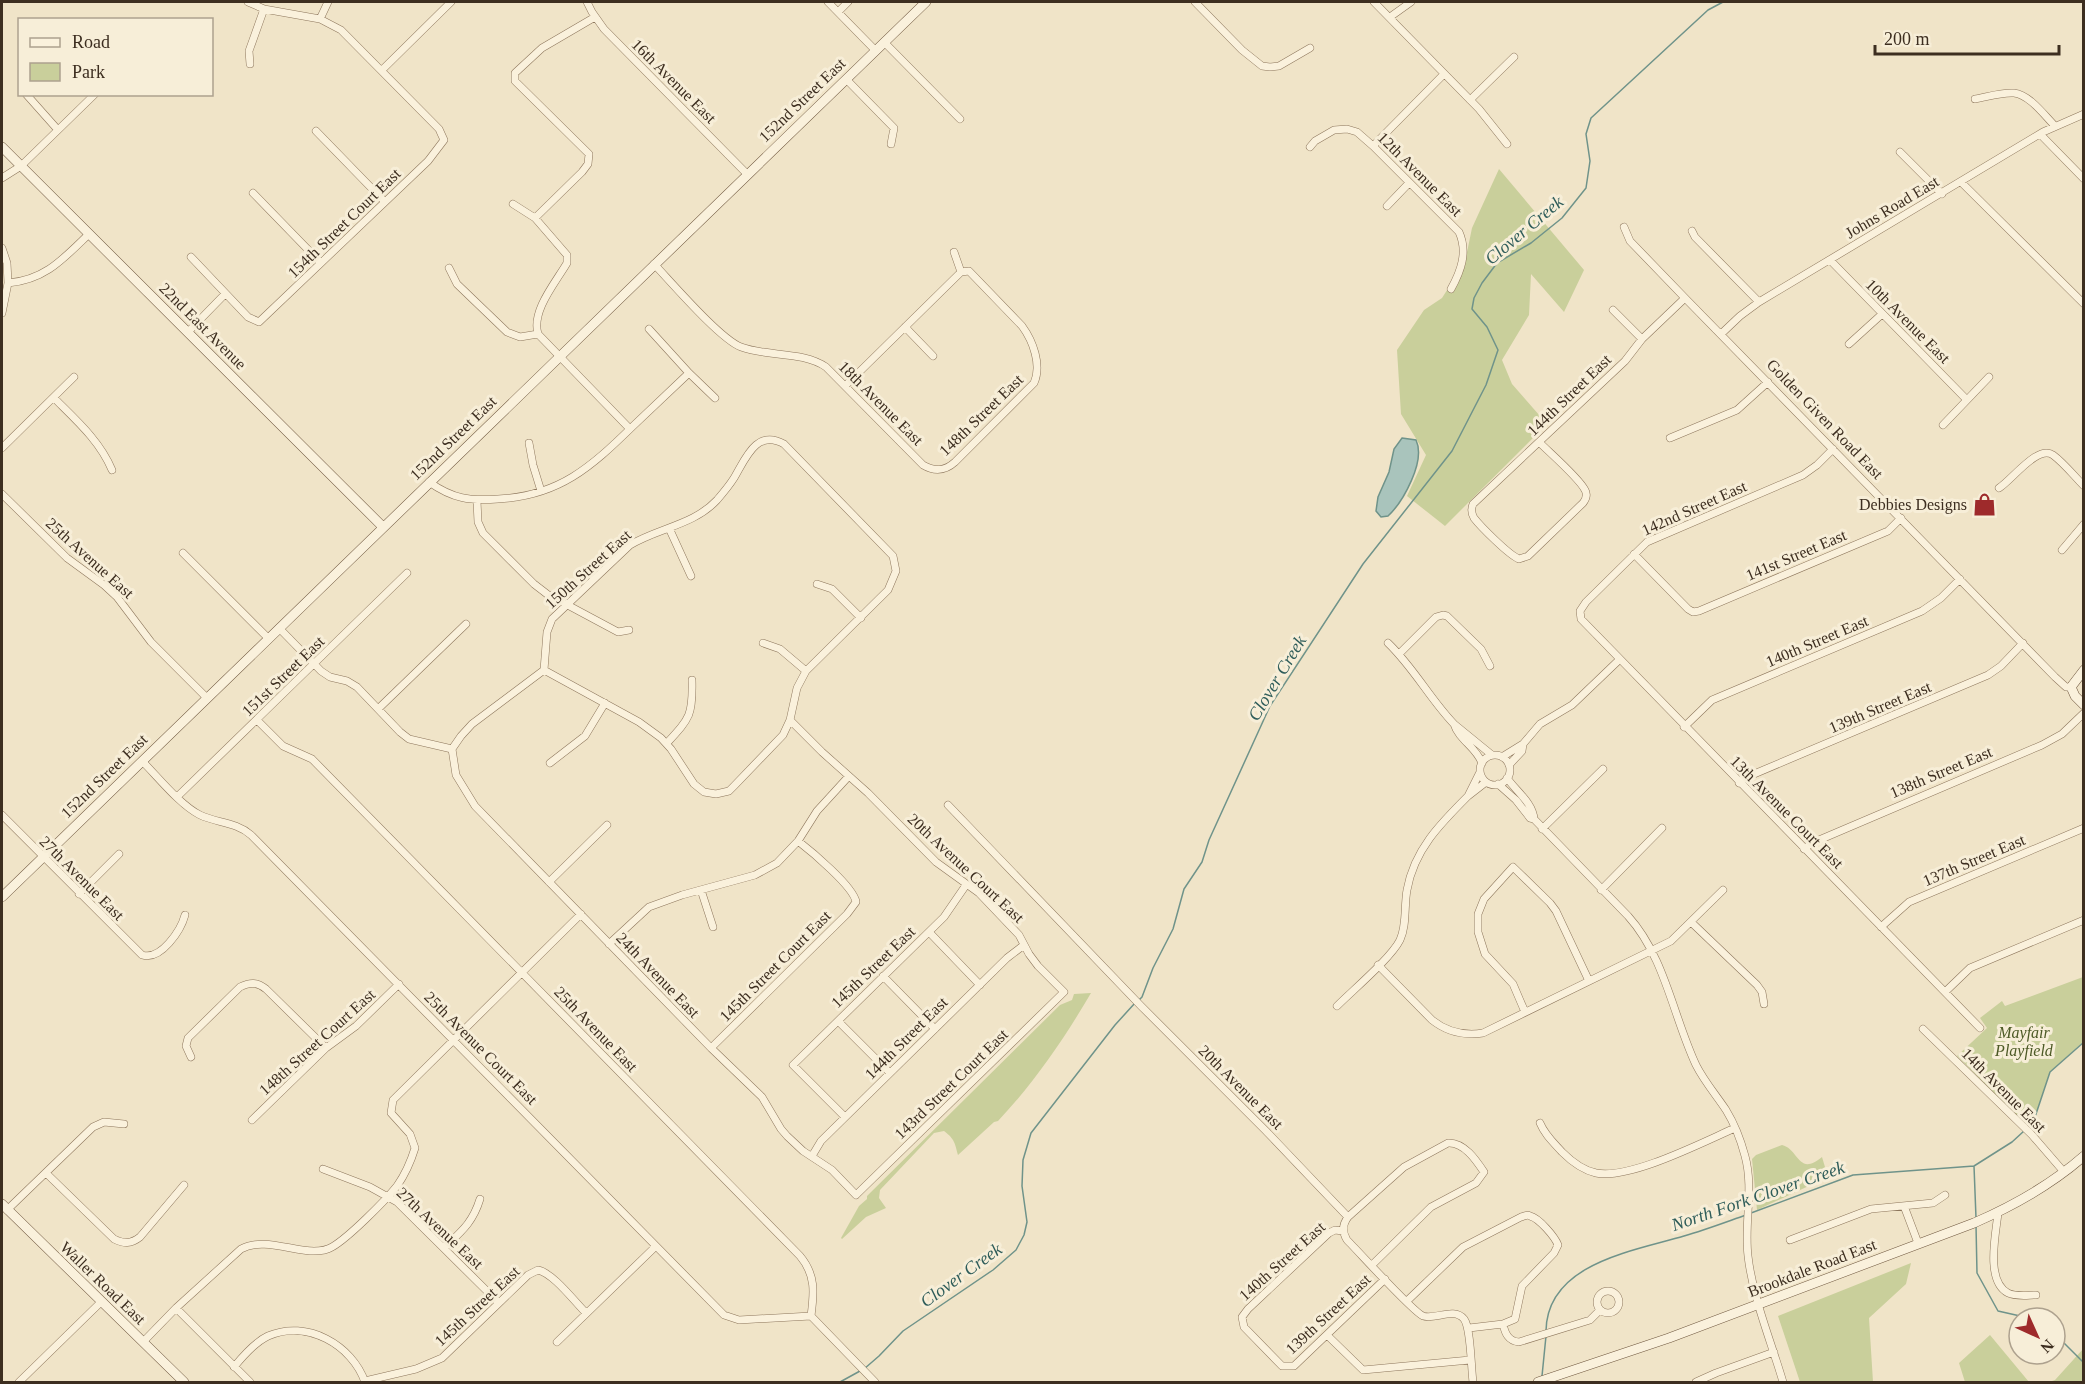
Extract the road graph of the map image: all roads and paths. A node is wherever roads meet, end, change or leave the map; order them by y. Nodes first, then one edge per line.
1 (248, 2) edge
2 (328, 2) edge
3 (451, 2) edge
4 (588, 2) edge
5 (828, 2) edge
6 (848, 2) edge
7 (926, 2) edge
8 (1195, 2) edge
9 (1374, 2) edge
10 (1411, 2) edge
11 (264, 9) junction
12 (838, 12) junction
13 (1390, 17) junction
14 (595, 18) junction
15 (320, 19) junction
16 (884, 42) junction
17 (1310, 48) dead end
18 (875, 50) junction
19 (1514, 57) dead end
20 (250, 64) dead end
21 (382, 70) junction
22 (1444, 74) junction
23 (846, 79) junction
24 (28, 96) edge
25 (93, 96) edge
26 (1975, 99) dead end
27 (1470, 100) junction
28 (2084, 114) edge
29 (960, 119) dead end
30 (2055, 126) junction
31 (58, 130) junction
32 (316, 130) dead end
33 (2040, 134) junction
34 (891, 144) dead end
35 (1507, 144) dead end
36 (1373, 146) junction
37 (2, 147) edge
38 (1310, 147) dead end
39 (1900, 152) dead end
40 (21, 166) junction
41 (747, 174) junction
42 (2, 178) edge
43 (2084, 179) edge
44 (1961, 182) junction
45 (1409, 183) junction
46 (253, 193) dead end
47 (1942, 194) junction
48 (385, 202) junction
49 (513, 204) dead end
50 (1387, 206) dead end
51 (535, 218) junction
52 (1624, 226) dead end
53 (1692, 231) dead end
54 (89, 234) junction
55 (2, 248) edge
56 (954, 252) dead end
57 (191, 257) dead end
58 (1830, 260) junction
59 (321, 263) junction
60 (654, 264) junction
61 (449, 268) dead end
62 (961, 272) junction
63 (8, 284) junction
64 (1451, 289) dead end
65 (225, 294) junction
66 (1685, 298) junction
67 (1759, 302) junction
68 (2084, 304) edge
69 (1613, 309) dead end
70 (2, 312) edge
71 (1881, 315) junction
72 (905, 327) junction
73 (649, 328) dead end
74 (188, 332) junction
75 (538, 334) junction
76 (1721, 334) junction
77 (1642, 339) junction
78 (1849, 344) dead end
79 (933, 356) dead end
80 (559, 357) junction
81 (689, 374) junction
82 (74, 376) dead end
83 (1989, 377) dead end
84 (1768, 382) junction
85 (845, 386) junction
86 (54, 398) junction
87 (714, 398) dead end
88 (1967, 400) junction
89 (1943, 425) dead end
90 (630, 429) junction
91 (1670, 438) dead end
92 (1539, 442) junction
93 (529, 443) dead end
94 (2, 448) edge
95 (1833, 449) junction
96 (112, 470) dead end
97 (941, 470) joint
98 (429, 482) junction
99 (2084, 486) edge
100 (1999, 488) dead end
101 (541, 491) junction
102 (2, 494) edge
103 (477, 501) junction
104 (1901, 518) junction
105 (2084, 524) edge
106 (383, 527) junction
107 (669, 528) junction
108 (2062, 550) dead end
109 (183, 553) dead end
110 (1634, 554) junction
111 (407, 573) dead end
112 (691, 576) dead end
113 (1960, 579) junction
114 (818, 584) dead end
115 (566, 604) junction
116 (1580, 611) joint
117 (861, 618) junction
118 (466, 624) dead end
119 (279, 628) junction
120 (629, 630) dead end
121 (268, 638) junction
122 (764, 643) dead end
123 (1388, 643) dead end
124 (2023, 643) junction
125 (1399, 654) junction
126 (1619, 660) junction
127 (314, 664) junction
128 (1490, 666) dead end
129 (544, 670) junction
130 (2084, 670) edge
131 (806, 671) junction
132 (692, 680) dead end
133 (2071, 687) junction
134 (207, 698) junction
135 (605, 703) junction
136 (2084, 705) edge
137 (378, 709) junction
138 (2084, 713) edge
139 (257, 720) junction
140 (790, 720) junction
141 (1454, 724) junction
142 (1684, 727) junction
143 (667, 743) junction
144 (1522, 744) junction
145 (453, 749) junction
146 (1492, 755) junction
147 (1502, 757) junction
148 (142, 760) junction
149 (1482, 763) junction
150 (550, 764) dead end
151 (1509, 765) junction
152 (1603, 769) dead end
153 (1480, 772) junction
154 (849, 776) junction
155 (1507, 778) junction
156 (1486, 782) junction
157 (1739, 783) junction
158 (1498, 784) junction
159 (178, 796) junction
160 (1468, 796) junction
161 (948, 805) dead end
162 (2, 815) edge
163 (1534, 819) junction
164 (607, 825) dead end
165 (1662, 828) dead end
166 (2084, 828) edge
167 (1542, 829) junction
168 (798, 841) junction
169 (1804, 849) junction
170 (119, 854) dead end
171 (43, 857) junction
172 (549, 882) junction
173 (966, 885) junction
174 (701, 890) junction
175 (1601, 890) junction
176 (1724, 890) dead end
177 (79, 894) junction
178 (2, 897) edge
179 (581, 914) junction
180 (185, 915) dead end
181 (2084, 920) edge
182 (1691, 922) junction
183 (713, 927) dead end
184 (1881, 927) junction
185 (929, 932) junction
186 (609, 944) junction
187 (1024, 945) junction
188 (1651, 952) junction
189 (1378, 965) junction
190 (522, 972) junction
191 (883, 976) junction
192 (1589, 981) junction
193 (399, 984) junction
194 (980, 985) junction
195 (1064, 992) joint
196 (1945, 993) junction
197 (1764, 1004) dead end
198 (1337, 1006) dead end
199 (1525, 1012) junction
200 (838, 1021) junction
201 (1980, 1028) dead end
202 (935, 1029) junction
203 (1923, 1029) dead end
204 (454, 1041) junction
205 (326, 1048) junction
206 (711, 1048) junction
207 (191, 1057) dead end
208 (890, 1073) junction
209 (845, 1117) junction
210 (252, 1120) dead end
211 (1540, 1123) dead end
212 (124, 1124) dead end
213 (1735, 1128) junction
214 (812, 1156) junction
215 (2084, 1156) edge
216 (323, 1169) dead end
217 (2064, 1172) junction
218 (46, 1173) junction
219 (184, 1185) dead end
220 (856, 1195) joint
221 (1945, 1195) dead end
222 (388, 1196) junction
223 (480, 1199) dead end
224 (1904, 1206) junction
225 (4, 1207) edge
226 (1998, 1212) junction
227 (1348, 1217) junction
228 (1343, 1231) junction
229 (1790, 1240) dead end
230 (1918, 1244) junction
231 (445, 1247) junction
232 (655, 1247) junction
233 (1372, 1265) junction
234 (1385, 1279) junction
235 (2036, 1294) dead end
236 (1407, 1301) junction
237 (101, 1302) junction
238 (500, 1303) junction
239 (1759, 1305) junction
240 (176, 1308) junction
241 (1600, 1310) dead end
242 (586, 1313) junction
243 (811, 1316) junction
244 (1503, 1324) junction
245 (1468, 1328) junction
246 (1327, 1335) junction
247 (143, 1342) junction
248 (556, 1342) dead end
249 (1774, 1352) junction
250 (1470, 1360) junction
251 (234, 1367) junction
252 (1288, 1367) joint
253 (1709, 1380) edge
254 (180, 1381) edge
255 (365, 1382) edge
256 (19, 1383) edge
257 (250, 1383) edge
258 (875, 1383) edge
259 (1473, 1383) edge
260 (1538, 1383) edge
261 (1696, 1383) edge
262 (1783, 1383) edge

1 - 11 street
2 - 15 street
3 - 21 street
4 - 14 street, 16th Avenue East
5 - 12 street
6 - 12 street
7 - 16 main road, 152nd Street East
8 - 17 street
9 - 13 street
10 - 13 street
11 - 15 street
11 - 20 street
12 - 18 street
13 - 22 street
14 - 41 street, 16th Avenue East
14 - 51 street
15 - 21 street
16 - 18 main road, 152nd Street East
16 - 29 street
18 - 23 main road, 152nd Street East
19 - 27 street
21 - 48 street, 154th Street Court East
22 - 27 street
22 - 36 street
23 - 34 street
23 - 41 main road, 152nd Street East
24 - 31 street
25 - 31 street
26 - 30 street
27 - 35 street
28 - 30 street, Johns Road East
30 - 33 street, Johns Road East
31 - 40 street
32 - 48 street
33 - 43 street
33 - 44 street, Johns Road East
36 - 38 street, 12th Avenue East
36 - 45 street, 12th Avenue East
37 - 40 main road, 22nd East Avenue
39 - 47 street
40 - 42 street
40 - 54 main road, 22nd East Avenue
41 - 60 main road, 152nd Street East
44 - 47 street, Johns Road East
44 - 68 street
45 - 50 street
45 - 64 street, 12th Avenue East
46 - 59 street
47 - 58 street, Johns Road East
48 - 59 street, 154th Street Court East
49 - 51 street
51 - 75 street
52 - 66 street, Golden Given Road East
53 - 67 street
54 - 63 street
54 - 74 main road, 22nd East Avenue
55 - 63 street
56 - 62 street
57 - 65 street
58 - 67 street, Johns Road East
58 - 71 street, 10th Avenue East
59 - 65 street, 154th Street Court East
60 - 80 main road, 152nd Street East
60 - 85 street, 18th Avenue East
61 - 75 street
62 - 72 street
62 - 97 street, 148th Street East
63 - 70 street
65 - 74 street
66 - 76 street, Golden Given Road East
66 - 77 street, 144th Street East
67 - 76 street, Johns Road East
69 - 77 street
71 - 78 street
71 - 88 street, 10th Avenue East
72 - 79 street
72 - 85 street
73 - 81 street
74 - 106 main road, 22nd East Avenue
75 - 80 street
76 - 84 street, Golden Given Road East
77 - 92 street, 144th Street East
80 - 90 street
80 - 98 main road, 152nd Street East
81 - 87 street
81 - 90 street
82 - 86 street
83 - 88 street
84 - 91 street
84 - 95 street, Golden Given Road East
85 - 97 street, 18th Avenue East
86 - 94 street
86 - 96 street
88 - 89 street
90 - 101 street
92 - 92 street, 144th Street East
93 - 101 street
95 - 104 street, Golden Given Road East
95 - 110 street, 142nd Street East
98 - 103 street
98 - 106 main road, 152nd Street East
99 - 100 street
101 - 103 street
102 - 134 street, 25th Avenue East
103 - 115 street
104 - 110 street, 141st Street East
104 - 113 street, Golden Given Road East
105 - 108 street
106 - 119 main road, 152nd Street East
107 - 112 street
107 - 115 street, 150th Street East
107 - 117 street, 150th Street East
109 - 121 street
110 - 116 street, 142nd Street East
111 - 127 street, 151st Street East
113 - 124 street, Golden Given Road East
113 - 142 street, 140th Street East
114 - 117 street
115 - 120 street
115 - 129 street, 150th Street East
116 - 126 street, 13th Avenue Court East
117 - 131 street
118 - 137 street
119 - 121 main road, 152nd Street East
119 - 127 street
121 - 134 main road, 152nd Street East
122 - 131 street
123 - 125 street
124 - 133 street, Golden Given Road East
124 - 157 street, 139th Street East
125 - 128 street
125 - 141 street
126 - 142 street, 13th Avenue Court East
126 - 144 street
127 - 137 street
127 - 139 street, 151st Street East
129 - 135 street
129 - 145 street
130 - 133 main road
131 - 140 street
132 - 143 street
133 - 136 main road, Golden Given Road East
134 - 148 main road, 152nd Street East
135 - 143 street
135 - 150 street
137 - 145 street
138 - 169 street, 138th Street East
139 - 159 street, 151st Street East
139 - 190 street, 25th Avenue East
140 - 143 street
140 - 154 street, 20th Avenue Court East
141 - 146 street
141 - 149 street
142 - 157 street, 13th Avenue Court East
144 - 147 street
144 - 151 street
145 - 172 street, 24th Avenue East
146 - 147 street
146 - 149 street
147 - 151 street
148 - 159 street, 25th Avenue Court East
148 - 171 main road, 152nd Street East
149 - 153 street
151 - 155 street
152 - 167 street
153 - 156 street
153 - 160 street
154 - 168 street
154 - 173 street, 20th Avenue Court East
155 - 158 street
155 - 163 street
156 - 158 street
156 - 160 street
157 - 169 street, 13th Avenue Court East
158 - 163 street
159 - 193 street, 25th Avenue Court East
160 - 189 street
161 - 227 street, 20th Avenue East
162 - 171 street, 27th Avenue East
163 - 167 street
164 - 172 street
165 - 175 street
166 - 184 street, 137th Street East
167 - 175 street
168 - 174 street
168 - 206 street, 145th Street Court East
169 - 184 street, 13th Avenue Court East
170 - 177 street
171 - 177 street, 27th Avenue East
171 - 178 main road, 152nd Street East
172 - 179 street, 24th Avenue East
173 - 185 street, 145th Street East
173 - 187 street, 20th Avenue Court East
174 - 183 street
174 - 186 street
175 - 188 street
176 - 182 street
177 - 180 street, 27th Avenue East
179 - 186 street, 24th Avenue East
179 - 190 street
181 - 196 street
182 - 188 street
182 - 197 street
184 - 196 street, 13th Avenue Court East
185 - 191 street, 145th Street East
185 - 194 street
186 - 206 street, 24th Avenue East
187 - 194 street, 144th Street East
187 - 195 street, 20th Avenue Court East
188 - 192 street
188 - 213 street
189 - 198 street
189 - 199 street
190 - 204 street
190 - 243 street, 25th Avenue East
191 - 200 street, 145th Street East
191 - 202 street
192 - 199 street
192 - 199 street
193 - 204 street, 25th Avenue Court East
193 - 205 street, 148th Street Court East
194 - 202 street, 144th Street East
195 - 220 street, 143rd Street Court East
196 - 201 street, 13th Avenue Court East
200 - 208 street
200 - 209 street, 145th Street East
202 - 208 street, 144th Street East
203 - 217 street, 14th Avenue East
204 - 222 street
204 - 232 street, 25th Avenue Court East
205 - 207 street
205 - 210 street, 148th Street Court East
206 - 214 street, 24th Avenue East
208 - 209 street, 144th Street East
209 - 214 street, 144th Street East
211 - 213 street
212 - 218 street
213 - 239 street
214 - 220 street, 24th Avenue East
215 - 217 main road, Brookdale Road East
216 - 222 street, 27th Avenue East
217 - 226 main road, Brookdale Road East
218 - 219 street
218 - 225 street
221 - 224 street
222 - 231 street, 27th Avenue East
222 - 240 street
223 - 231 street
224 - 229 street
224 - 230 street
225 - 237 main road, Waller Road East
226 - 230 main road, Brookdale Road East
226 - 235 street
227 - 228 street
227 - 233 street, 140th Street East
228 - 233 street
228 - 252 street, 140th Street East
230 - 239 main road, Brookdale Road East
231 - 238 street, 27th Avenue East
232 - 242 street
232 - 243 street, 25th Avenue Court East
233 - 234 street
234 - 236 street
234 - 246 street, 139th Street East
236 - 244 street
236 - 245 street
237 - 247 main road, Waller Road East
237 - 256 street
238 - 242 street, 145th Street East
238 - 255 street, 145th Street East
239 - 249 street
239 - 260 main road, Brookdale Road East
240 - 247 street
240 - 251 street
241 - 244 street
242 - 248 street
243 - 258 street
244 - 245 street
245 - 250 street
246 - 250 street
246 - 252 street, 139th Street East
247 - 254 main road, Waller Road East
249 - 253 street
249 - 262 street
250 - 259 street
251 - 255 street
251 - 257 street
253 - 261 street

